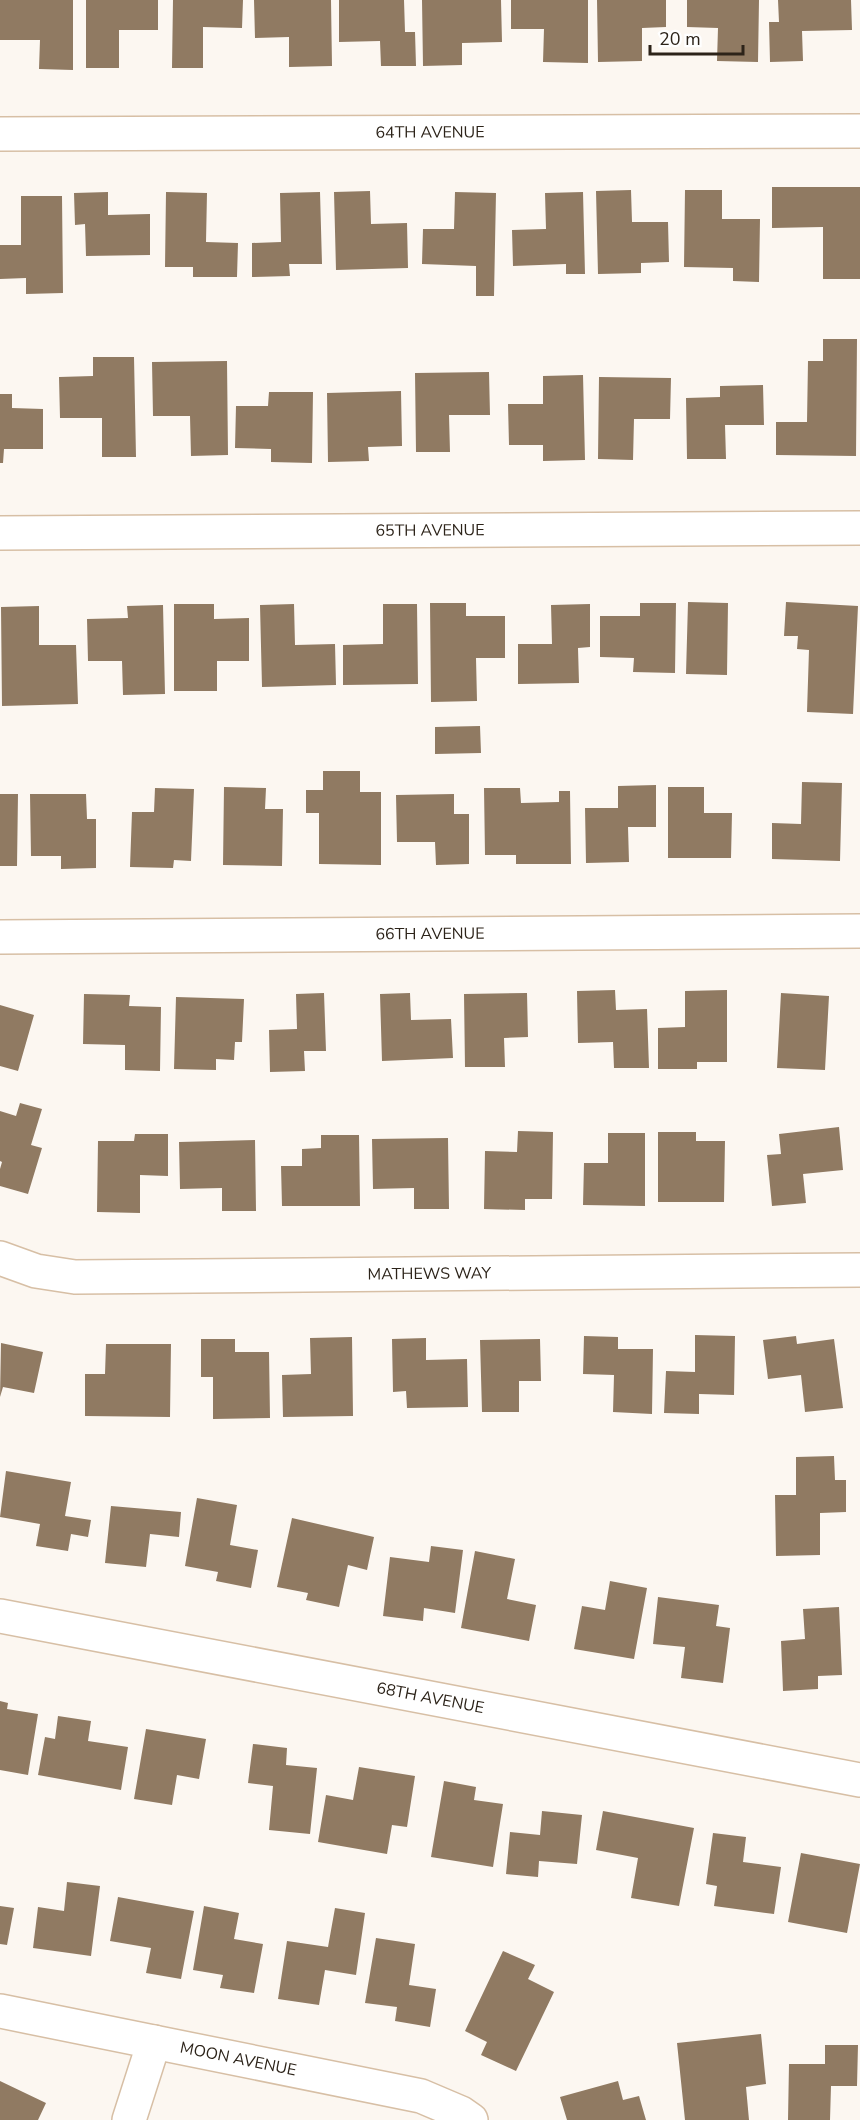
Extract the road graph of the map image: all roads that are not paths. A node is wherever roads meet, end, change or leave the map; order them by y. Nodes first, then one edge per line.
1 (860, 131) edge
2 (0, 134) edge
3 (860, 528) edge
4 (0, 533) edge
5 (860, 931) edge
6 (0, 936) edge
7 (0, 1258) edge
8 (860, 1270) edge
9 (0, 1616) edge
10 (860, 1780) edge
11 (0, 2011) edge
12 (154, 2042) junction
13 (129, 2120) edge
14 (471, 2120) edge

1 - 2 street, 64TH AVENUE
3 - 4 street, 65TH AVENUE
5 - 6 street, 66TH AVENUE
7 - 8 street, MATHEWS WAY
9 - 10 street, 68TH AVENUE
11 - 12 street, MOON AVENUE
12 - 13 street
12 - 14 street, MOON AVENUE

